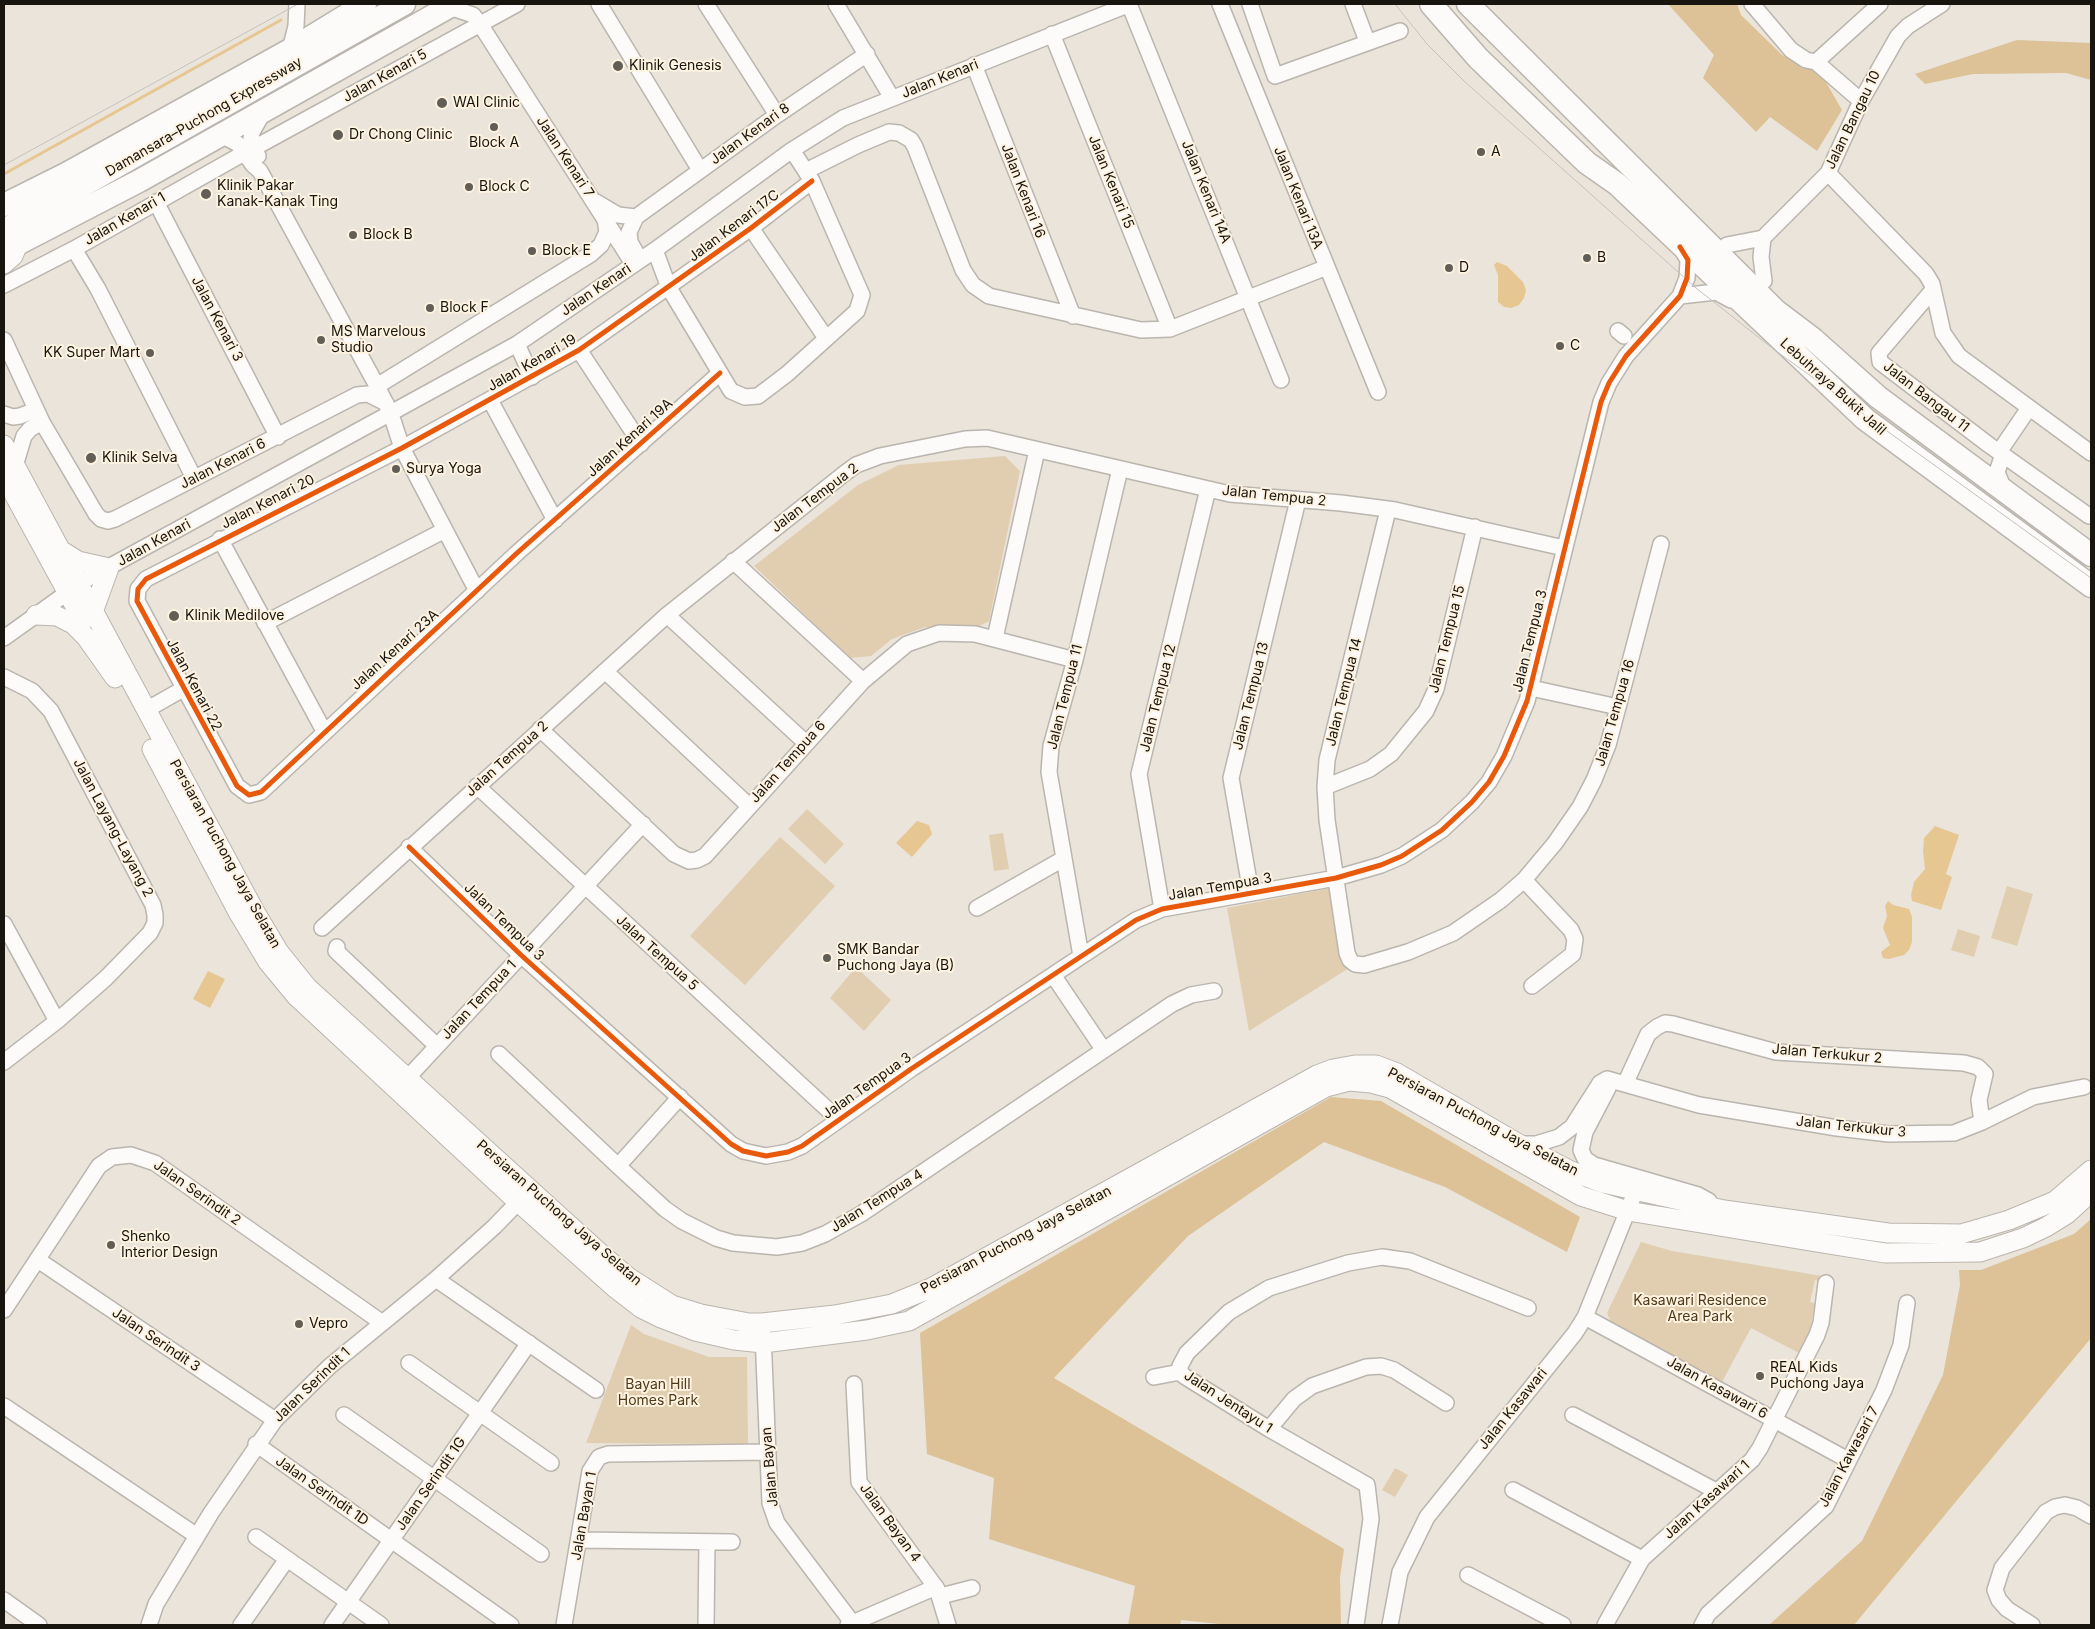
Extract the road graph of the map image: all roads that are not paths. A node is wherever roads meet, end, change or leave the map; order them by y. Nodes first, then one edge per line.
1 (297, 4) edge
2 (365, 4) edge
3 (404, 4) edge
4 (517, 4) edge
5 (599, 4) edge
6 (706, 4) edge
7 (836, 4) edge
8 (1130, 4) edge
9 (1220, 4) edge
10 (1250, 4) edge
11 (1353, 4) edge
12 (1432, 4) edge
13 (1446, 4) edge
14 (1468, 4) edge
15 (1486, 4) edge
16 (1752, 4) edge
17 (1880, 4) edge
18 (1942, 4) edge
19 (452, 5) edge
20 (480, 24) junction
21 (1400, 31) dead end
22 (1052, 34) junction
23 (1366, 41) junction
24 (290, 50) junction
25 (867, 54) junction
26 (1816, 62) junction
27 (974, 65) junction
28 (892, 98) junction
29 (1861, 101) junction
30 (265, 108) junction
31 (777, 114) junction
32 (214, 138) junction
33 (250, 150) junction
34 (792, 150) junction
35 (700, 170) junction
36 (1828, 173) junction
37 (809, 176) junction
38 (1617, 184) junction
39 (156, 202) junction
40 (594, 202) junction
41 (4, 204) edge
42 (636, 217) junction
43 (605, 219) junction
44 (751, 228) junction
45 (1763, 238) junction
46 (8, 242) edge
47 (1727, 245) junction
48 (1680, 247) junction
49 (74, 249) junction
50 (655, 250) junction
51 (637, 262) junction
52 (4, 264) edge
53 (1327, 267) junction
54 (1764, 281) junction
55 (4, 285) edge
56 (668, 288) junction
57 (1932, 291) junction
58 (1680, 296) junction
59 (1249, 299) junction
60 (1073, 316) junction
61 (1756, 317) junction
62 (1170, 329) junction
63 (826, 338) junction
64 (1812, 338) junction
65 (4, 340) edge
66 (517, 344) junction
67 (579, 350) junction
68 (365, 364) junction
69 (720, 373) junction
70 (532, 377) junction
71 (1281, 380) dead end
72 (377, 386) junction
73 (1378, 392) dead end
74 (357, 395) junction
75 (490, 400) junction
76 (388, 408) junction
77 (2029, 408) junction
78 (4, 414) edge
79 (40, 416) junction
80 (278, 437) junction
81 (641, 444) junction
82 (4, 445) edge
83 (402, 448) junction
84 (1037, 450) junction
85 (1998, 451) junction
86 (2091, 453) edge
87 (1959, 458) junction
88 (1120, 469) junction
89 (10, 471) edge
90 (194, 478) junction
91 (1208, 489) junction
92 (2005, 492) junction
93 (1298, 500) junction
94 (1388, 510) junction
95 (2091, 515) edge
96 (555, 520) junction
97 (1475, 527) junction
98 (445, 530) junction
99 (220, 539) junction
100 (1661, 544) dead end
101 (1564, 548) junction
102 (62, 551) junction
103 (2091, 555) edge
104 (733, 561) junction
105 (109, 568) junction
106 (146, 579) joint
107 (2091, 586) edge
108 (73, 589) junction
109 (476, 591) junction
110 (93, 612) junction
111 (667, 615) junction
112 (36, 616) junction
113 (265, 623) junction
114 (4, 638) edge
115 (995, 638) junction
116 (1075, 660) junction
117 (605, 671) junction
118 (4, 677) edge
119 (115, 678) junction
120 (863, 681) junction
121 (1531, 688) junction
122 (183, 689) junction
123 (1618, 707) junction
124 (146, 710) junction
125 (540, 729) junction
126 (324, 731) junction
127 (806, 743) junction
128 (477, 786) junction
129 (1325, 787) junction
130 (249, 795) joint
131 (748, 805) junction
132 (643, 824) junction
133 (410, 847) junction
134 (1063, 859) junction
135 (1336, 878) junction
136 (1524, 880) junction
137 (584, 886) junction
138 (1251, 893) junction
139 (977, 908) dead end
140 (1162, 908) junction
141 (4, 924) edge
142 (322, 928) dead end
143 (336, 947) dead end
144 (521, 955) junction
145 (1081, 956) junction
146 (1053, 975) junction
147 (1532, 986) dead end
148 (1214, 991) dead end
149 (58, 1021) junction
150 (437, 1046) junction
151 (1103, 1049) junction
152 (499, 1054) dead end
153 (4, 1062) edge
154 (403, 1083) junction
155 (1619, 1083) junction
156 (2084, 1087) dead end
157 (680, 1097) junction
158 (838, 1119) junction
159 (1982, 1122) junction
160 (1519, 1144) junction
161 (618, 1166) junction
162 (2091, 1170) edge
163 (1636, 1190) junction
164 (2091, 1192) edge
165 (524, 1196) junction
166 (1724, 1210) junction
167 (1628, 1211) junction
168 (38, 1260) junction
169 (436, 1278) junction
170 (1826, 1283) dead end
171 (1907, 1303) dead end
172 (1528, 1308) dead end
173 (4, 1310) edge
174 (1585, 1317) junction
175 (381, 1322) junction
176 (762, 1323) junction
177 (529, 1343) junction
178 (763, 1343) junction
179 (408, 1362) dead end
180 (1180, 1372) junction
181 (1154, 1377) dead end
182 (854, 1384) dead end
183 (596, 1390) dead end
184 (1446, 1403) dead end
185 (4, 1406) edge
186 (480, 1414) junction
187 (344, 1415) dead end
188 (1573, 1415) dead end
189 (1773, 1419) junction
190 (275, 1420) junction
191 (1269, 1430) junction
192 (256, 1444) junction
193 (767, 1452) junction
194 (1848, 1460) junction
195 (551, 1464) dead end
196 (434, 1479) junction
197 (1513, 1490) dead end
198 (1716, 1491) junction
199 (2091, 1516) edge
200 (198, 1536) junction
201 (256, 1537) dead end
202 (392, 1540) junction
203 (580, 1540) junction
204 (707, 1542) junction
205 (732, 1542) dead end
206 (541, 1554) dead end
207 (1642, 1558) junction
208 (287, 1559) junction
209 (1468, 1575) dead end
210 (972, 1588) dead end
211 (938, 1591) junction
212 (4, 1600) edge
213 (348, 1602) junction
214 (39, 1625) edge
215 (149, 1625) edge
216 (241, 1625) edge
217 (332, 1625) edge
218 (381, 1625) edge
219 (511, 1625) edge
220 (564, 1625) edge
221 (706, 1625) edge
222 (851, 1625) edge
223 (948, 1625) edge
224 (1356, 1625) edge
225 (1390, 1625) edge
226 (1563, 1625) edge
227 (1605, 1625) edge
228 (1702, 1625) edge
229 (2032, 1625) edge

1 - 24 street
2 - 24 highway, Damansara–Puchong Expressway
3 - 46 highway, Damansara–Puchong Expressway
4 - 20 street, Jalan Kenari 5
5 - 35 street
6 - 31 street
7 - 25 street
8 - 22 street, Jalan Kenari
8 - 59 street, Jalan Kenari 14A
9 - 53 street, Jalan Kenari 13A
10 - 23 street
11 - 23 street
12 - 38 highway
13 - 38 highway
14 - 64 highway
15 - 47 highway
16 - 26 street
17 - 26 street
18 - 29 street, Jalan Bangau 10
19 - 20 street
19 - 30 highway
20 - 33 street, Jalan Kenari 5
20 - 40 street, Jalan Kenari 7
21 - 23 street
22 - 27 street, Jalan Kenari
22 - 62 street, Jalan Kenari 15
24 - 41 highway, Damansara–Puchong Expressway
25 - 28 street
25 - 31 street, Jalan Kenari 8
26 - 29 street
27 - 28 street, Jalan Kenari
27 - 60 street, Jalan Kenari 16
28 - 34 street, Jalan Kenari
29 - 36 street, Jalan Bangau 10
30 - 32 highway
30 - 33 street
31 - 35 street, Jalan Kenari 8
32 - 33 street
32 - 46 highway
33 - 39 street, Jalan Kenari 1
33 - 68 street
34 - 37 street
34 - 50 street, Jalan Kenari
35 - 42 street, Jalan Kenari 8
36 - 45 street, Jalan Bangau 10
36 - 57 street
37 - 44 street, Jalan Kenari 17C
37 - 60 street
37 - 63 street
38 - 48 highway, Lebuhraya Bukit Jalil
39 - 49 street, Jalan Kenari 1
39 - 80 street, Jalan Kenari 3
40 - 42 street
40 - 43 street, Jalan Kenari 7
42 - 51 street
43 - 51 street, Jalan Kenari 7
43 - 72 street
44 - 56 street, Jalan Kenari 17C
44 - 63 street
45 - 47 street
45 - 54 street
46 - 52 main road
47 - 54 highway
48 - 58 street, Jalan Tempua 3
48 - 61 highway, Lebuhraya Bukit Jalil
49 - 55 street, Jalan Kenari 1
49 - 90 street
50 - 51 street, Jalan Kenari
50 - 56 street
51 - 66 street, Jalan Kenari
53 - 59 street
53 - 73 street, Jalan Kenari 13A
54 - 64 highway
56 - 67 street, Jalan Kenari 19
56 - 69 street
57 - 77 street
57 - 85 street, Jalan Bangau 11
58 - 61 street
58 - 101 street, Jalan Tempua 3
59 - 62 street
59 - 71 street, Jalan Kenari 14A
60 - 62 street
61 - 107 highway, Lebuhraya Bukit Jalil
63 - 69 street
64 - 87 highway, Lebuhraya Bukit Jalil
65 - 79 street
66 - 70 street
66 - 76 street, Jalan Kenari
67 - 70 street, Jalan Kenari 19
67 - 81 street
68 - 72 street
68 - 74 street
69 - 81 street, Jalan Kenari 19A
70 - 75 street, Jalan Kenari 19
72 - 76 street
74 - 76 street
74 - 80 street, Jalan Kenari 6
75 - 83 street, Jalan Kenari 19
75 - 96 street
76 - 83 street
76 - 105 street, Jalan Kenari
77 - 85 street
77 - 86 street
78 - 79 street
79 - 89 street
79 - 90 street, Jalan Kenari 6
80 - 90 street, Jalan Kenari 6
81 - 96 street, Jalan Kenari 19A
82 - 89 main road, Persiaran Puchong Jaya Selatan
83 - 98 street
83 - 99 street, Jalan Kenari 20
84 - 88 street, Jalan Tempua 2
84 - 104 street, Jalan Tempua 2
84 - 115 street
85 - 87 street
85 - 92 street
85 - 95 street, Jalan Bangau 11
87 - 92 highway, Lebuhraya Bukit Jalil
88 - 91 street, Jalan Tempua 2
88 - 116 street, Jalan Tempua 11
89 - 102 main road, Persiaran Puchong Jaya Selatan
89 - 108 main road, Persiaran Puchong Jaya Selatan
91 - 93 street, Jalan Tempua 2
91 - 140 street, Jalan Tempua 12
92 - 103 highway, Lebuhraya Bukit Jalil
93 - 94 street, Jalan Tempua 2
93 - 138 street, Jalan Tempua 13
94 - 97 street, Jalan Tempua 2
94 - 129 street, Jalan Tempua 14
96 - 109 street, Jalan Kenari 23A
97 - 101 street, Jalan Tempua 2
97 - 129 street, Jalan Tempua 15
98 - 109 street
98 - 113 street
99 - 106 street, Jalan Kenari 20
99 - 113 street
100 - 123 street, Jalan Tempua 16
101 - 121 street, Jalan Tempua 3
102 - 105 main road
102 - 108 main road, Persiaran Puchong Jaya Selatan
104 - 111 street, Jalan Tempua 2
104 - 120 street
105 - 108 street, Jalan Kenari
105 - 110 main road
106 - 122 street, Jalan Kenari 22
108 - 110 main road, Persiaran Puchong Jaya Selatan
108 - 112 street, Jalan Kenari
108 - 119 main road, Persiaran Puchong Jaya Selatan
109 - 126 street, Jalan Kenari 23A
110 - 124 main road, Persiaran Puchong Jaya Selatan
111 - 117 street, Jalan Tempua 2
111 - 127 street
112 - 114 street, Jalan Kenari
112 - 119 main road
113 - 126 street
115 - 116 street, Jalan Tempua 6
115 - 120 street, Jalan Tempua 6
116 - 134 street, Jalan Tempua 11
117 - 125 street, Jalan Tempua 2
117 - 131 street
118 - 149 street, Jalan Layang-Layang 2
119 - 154 main road, Persiaran Puchong Jaya Selatan
120 - 127 street, Jalan Tempua 6
121 - 123 street
121 - 135 street, Jalan Tempua 3
122 - 124 street
122 - 130 street, Jalan Kenari 22
123 - 136 street, Jalan Tempua 16
124 - 154 main road, Persiaran Puchong Jaya Selatan
125 - 128 street, Jalan Tempua 2
125 - 132 street, Jalan Tempua 6
126 - 130 street, Jalan Kenari 23A
127 - 131 street, Jalan Tempua 6
128 - 133 street, Jalan Tempua 2
128 - 137 street, Jalan Tempua 5
129 - 135 street, Jalan Tempua 14
131 - 132 street, Jalan Tempua 6
132 - 137 street, Jalan Tempua 1
133 - 142 street, Jalan Tempua 2
133 - 144 street, Jalan Tempua 3
134 - 139 street
134 - 145 street, Jalan Tempua 11
135 - 136 street, Jalan Tempua 16
135 - 138 street, Jalan Tempua 3
136 - 147 street
137 - 144 street, Jalan Tempua 1
137 - 158 street, Jalan Tempua 5
138 - 140 street, Jalan Tempua 3
140 - 145 street, Jalan Tempua 3
141 - 149 street
143 - 150 street
144 - 150 street, Jalan Tempua 1
144 - 157 street, Jalan Tempua 3
145 - 146 street, Jalan Tempua 3
146 - 151 street
146 - 158 street, Jalan Tempua 3
148 - 151 street, Jalan Tempua 4
149 - 153 street, Jalan Layang-Layang 2
150 - 154 street, Jalan Tempua 1
151 - 161 street, Jalan Tempua 4
152 - 161 street, Jalan Tempua 4
154 - 165 main road, Persiaran Puchong Jaya Selatan
155 - 159 street, Jalan Terkukur 3
155 - 159 street, Jalan Terkukur 2
155 - 160 street
155 - 166 street
156 - 159 street, Jalan Terkukur 3
157 - 158 street, Jalan Tempua 3
157 - 161 street
160 - 163 main road, Persiaran Puchong Jaya Selatan
160 - 176 main road, Persiaran Puchong Jaya Selatan
162 - 166 main road, Persiaran Puchong Jaya Selatan
163 - 166 main road, Persiaran Puchong Jaya Selatan
163 - 167 street, Jalan Kasawari
164 - 167 main road, Persiaran Puchong Jaya Selatan
165 - 169 street, Jalan Serindit 1
165 - 176 main road, Persiaran Puchong Jaya Selatan
165 - 178 main road, Persiaran Puchong Jaya Selatan
167 - 174 street, Jalan Kasawari
167 - 178 main road, Persiaran Puchong Jaya Selatan
168 - 173 street, Jalan Serindit 2
168 - 175 street, Jalan Serindit 2
168 - 190 street, Jalan Serindit 3
169 - 175 street, Jalan Serindit 1
169 - 177 street
170 - 189 street, Jalan Kasawari 1
171 - 194 street, Jalan Kawasari 7
172 - 180 street, Jalan Jentayu 1
174 - 189 street, Jalan Kasawari 6
174 - 225 street, Jalan Kasawari
175 - 190 street, Jalan Serindit 1
176 - 178 street, Jalan Bayan
177 - 183 street
177 - 186 street, Jalan Serindit 1G
178 - 193 street, Jalan Bayan
179 - 186 street
180 - 181 street
180 - 191 street, Jalan Jentayu 1
182 - 211 street, Jalan Bayan 4
184 - 191 street
185 - 200 street
186 - 195 street
186 - 196 street, Jalan Serindit 1G
187 - 196 street
188 - 198 street
189 - 194 street, Jalan Kasawari 6
189 - 198 street, Jalan Kasawari 1
190 - 192 street, Jalan Serindit 1
191 - 224 street, Jalan Jentayu 1
192 - 200 street, Jalan Serindit 1
192 - 202 street, Jalan Serindit 1D
193 - 203 street, Jalan Bayan 1
193 - 222 street, Jalan Bayan
194 - 228 street, Jalan Kawasari 7
196 - 202 street, Jalan Serindit 1G
196 - 206 street
197 - 207 street
198 - 207 street, Jalan Kasawari 1
199 - 229 street
200 - 215 street, Jalan Serindit 1
201 - 208 street
202 - 213 street, Jalan Serindit 1G
202 - 219 street, Jalan Serindit 1D
203 - 204 street
203 - 220 street, Jalan Bayan 1
204 - 205 street
204 - 221 street
207 - 227 street, Jalan Kasawari 1
208 - 213 street
208 - 216 street
209 - 226 street
210 - 211 street
211 - 222 street
211 - 223 street, Jalan Bayan 4
212 - 214 street
213 - 217 street, Jalan Serindit 1G
213 - 218 street

